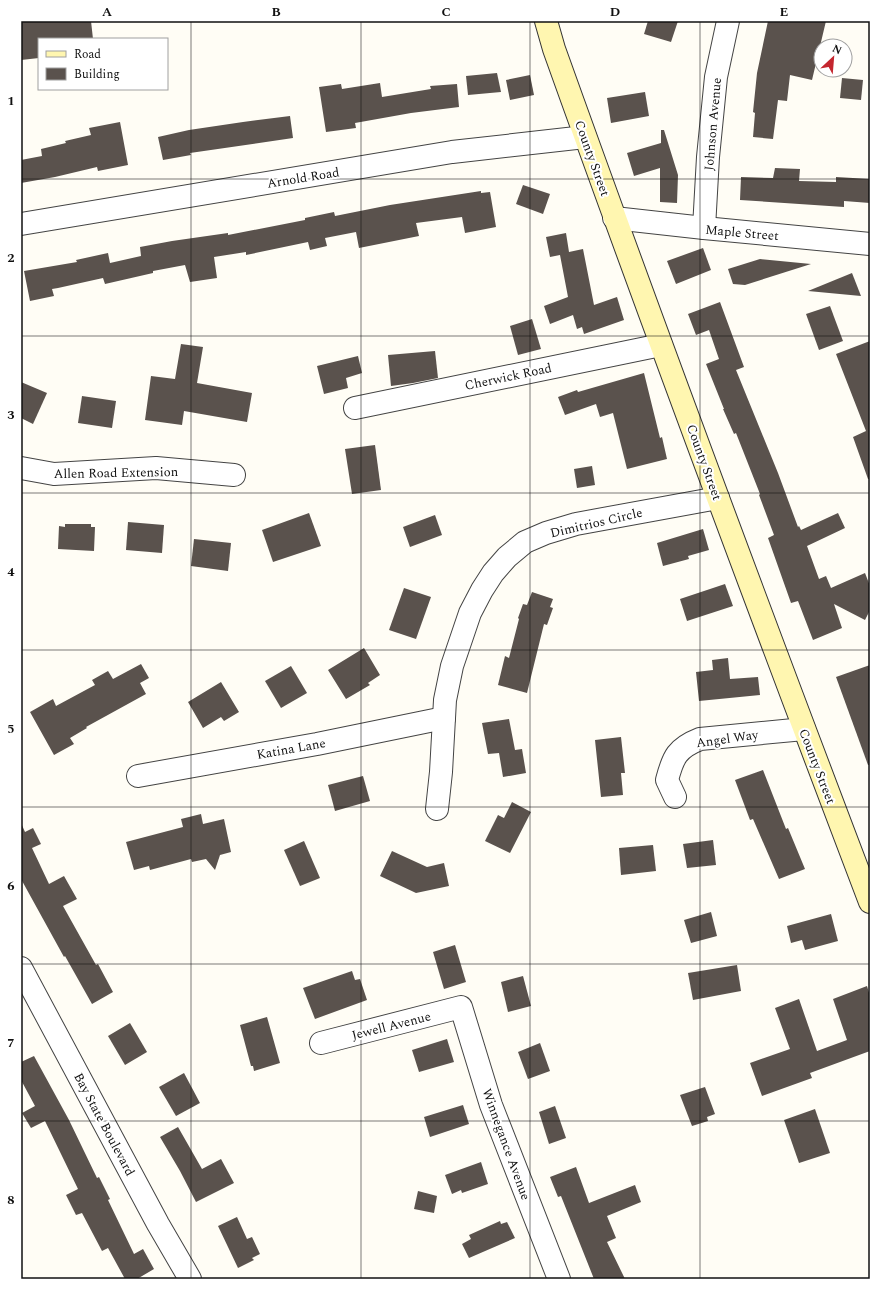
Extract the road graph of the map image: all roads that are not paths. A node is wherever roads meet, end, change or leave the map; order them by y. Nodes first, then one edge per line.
1 (546, 21) edge
2 (728, 21) edge
3 (585, 137) junction
4 (614, 218) junction
5 (21, 224) edge
6 (704, 228) junction
7 (869, 248) edge
8 (662, 345) junction
9 (355, 408) dead end
10 (21, 468) edge
11 (234, 476) dead end
12 (718, 498) junction
13 (444, 718) junction
14 (804, 729) junction
15 (138, 776) dead end
16 (675, 797) dead end
17 (436, 809) dead end
18 (870, 902) edge
19 (22, 972) edge
20 (462, 1007) joint
21 (321, 1043) dead end
22 (190, 1279) edge
23 (559, 1279) edge

1 - 3 main road, County Street
2 - 6 street, Johnson Avenue
3 - 4 main road, County Street
3 - 5 street, Arnold Road
4 - 6 street, Maple Street
4 - 8 main road, County Street
6 - 7 street, Maple Street
8 - 9 street, Cherwick Road
8 - 12 main road, County Street
10 - 11 street, Allen Road Extension
12 - 13 street, Dimitrios Circle
12 - 14 main road, County Street
13 - 15 street, Katina Lane
13 - 17 street, Dimitrios Circle
14 - 16 street, Angel Way
14 - 18 main road, County Street
19 - 22 street, Bay State Boulevard
20 - 21 street, Jewell Avenue
20 - 23 street, Winnegance Avenue

